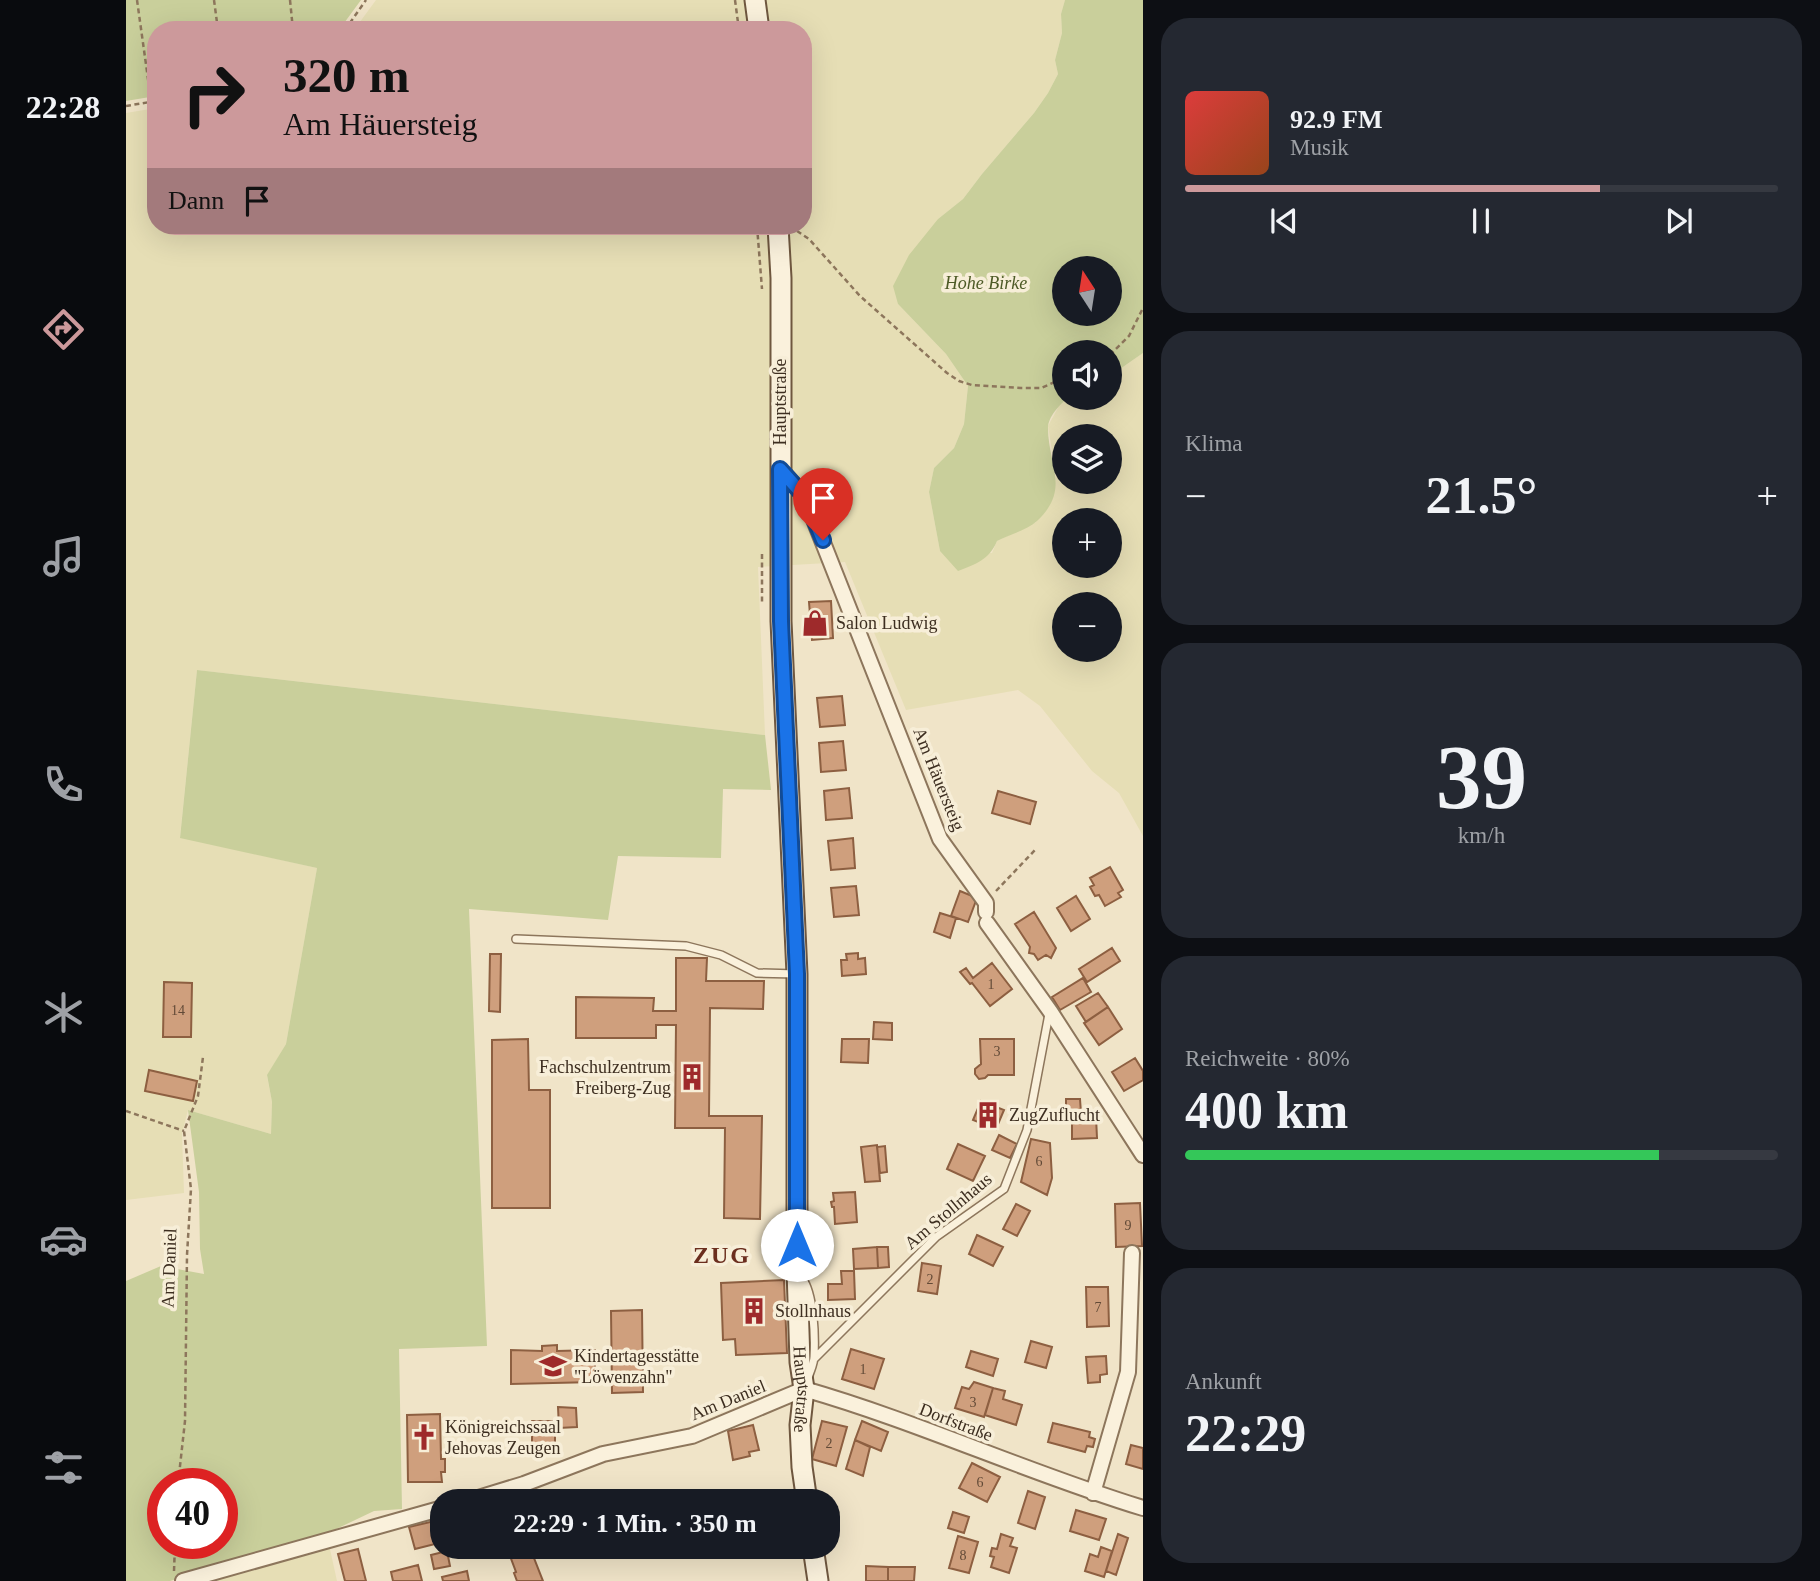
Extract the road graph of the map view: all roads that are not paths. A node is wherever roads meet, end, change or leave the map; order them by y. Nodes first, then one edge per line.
1 (755, 0) edge
2 (758, 21) edge
3 (779, 235) edge
4 (780, 469) junction
5 (516, 939) dead end
6 (797, 974) junction
7 (1050, 1011) junction
8 (1143, 1154) edge
9 (1132, 1254) dead end
10 (797, 1270) junction
11 (814, 1359) junction
12 (804, 1389) junction
13 (508, 1489) edge
14 (805, 1489) edge
15 (1093, 1493) junction
16 (1143, 1508) edge
17 (430, 1512) edge
18 (815, 1559) edge
19 (183, 1581) edge
20 (818, 1581) edge

1 - 2 street
3 - 4 street, Hauptstraße
4 - 6 street, Hauptstraße
4 - 7 street, Am Häuersteig
5 - 6 lane
6 - 10 street, Hauptstraße
7 - 8 street, Am Häuersteig
7 - 11 lane, Am Stollnhaus
9 - 15 street
10 - 11 lane
10 - 12 street, Hauptstraße
11 - 12 lane
12 - 13 street, Am Daniel
12 - 14 street, Hauptstraße
12 - 15 street, Dorfstraße
15 - 16 street, Dorfstraße
17 - 19 street
18 - 20 street

